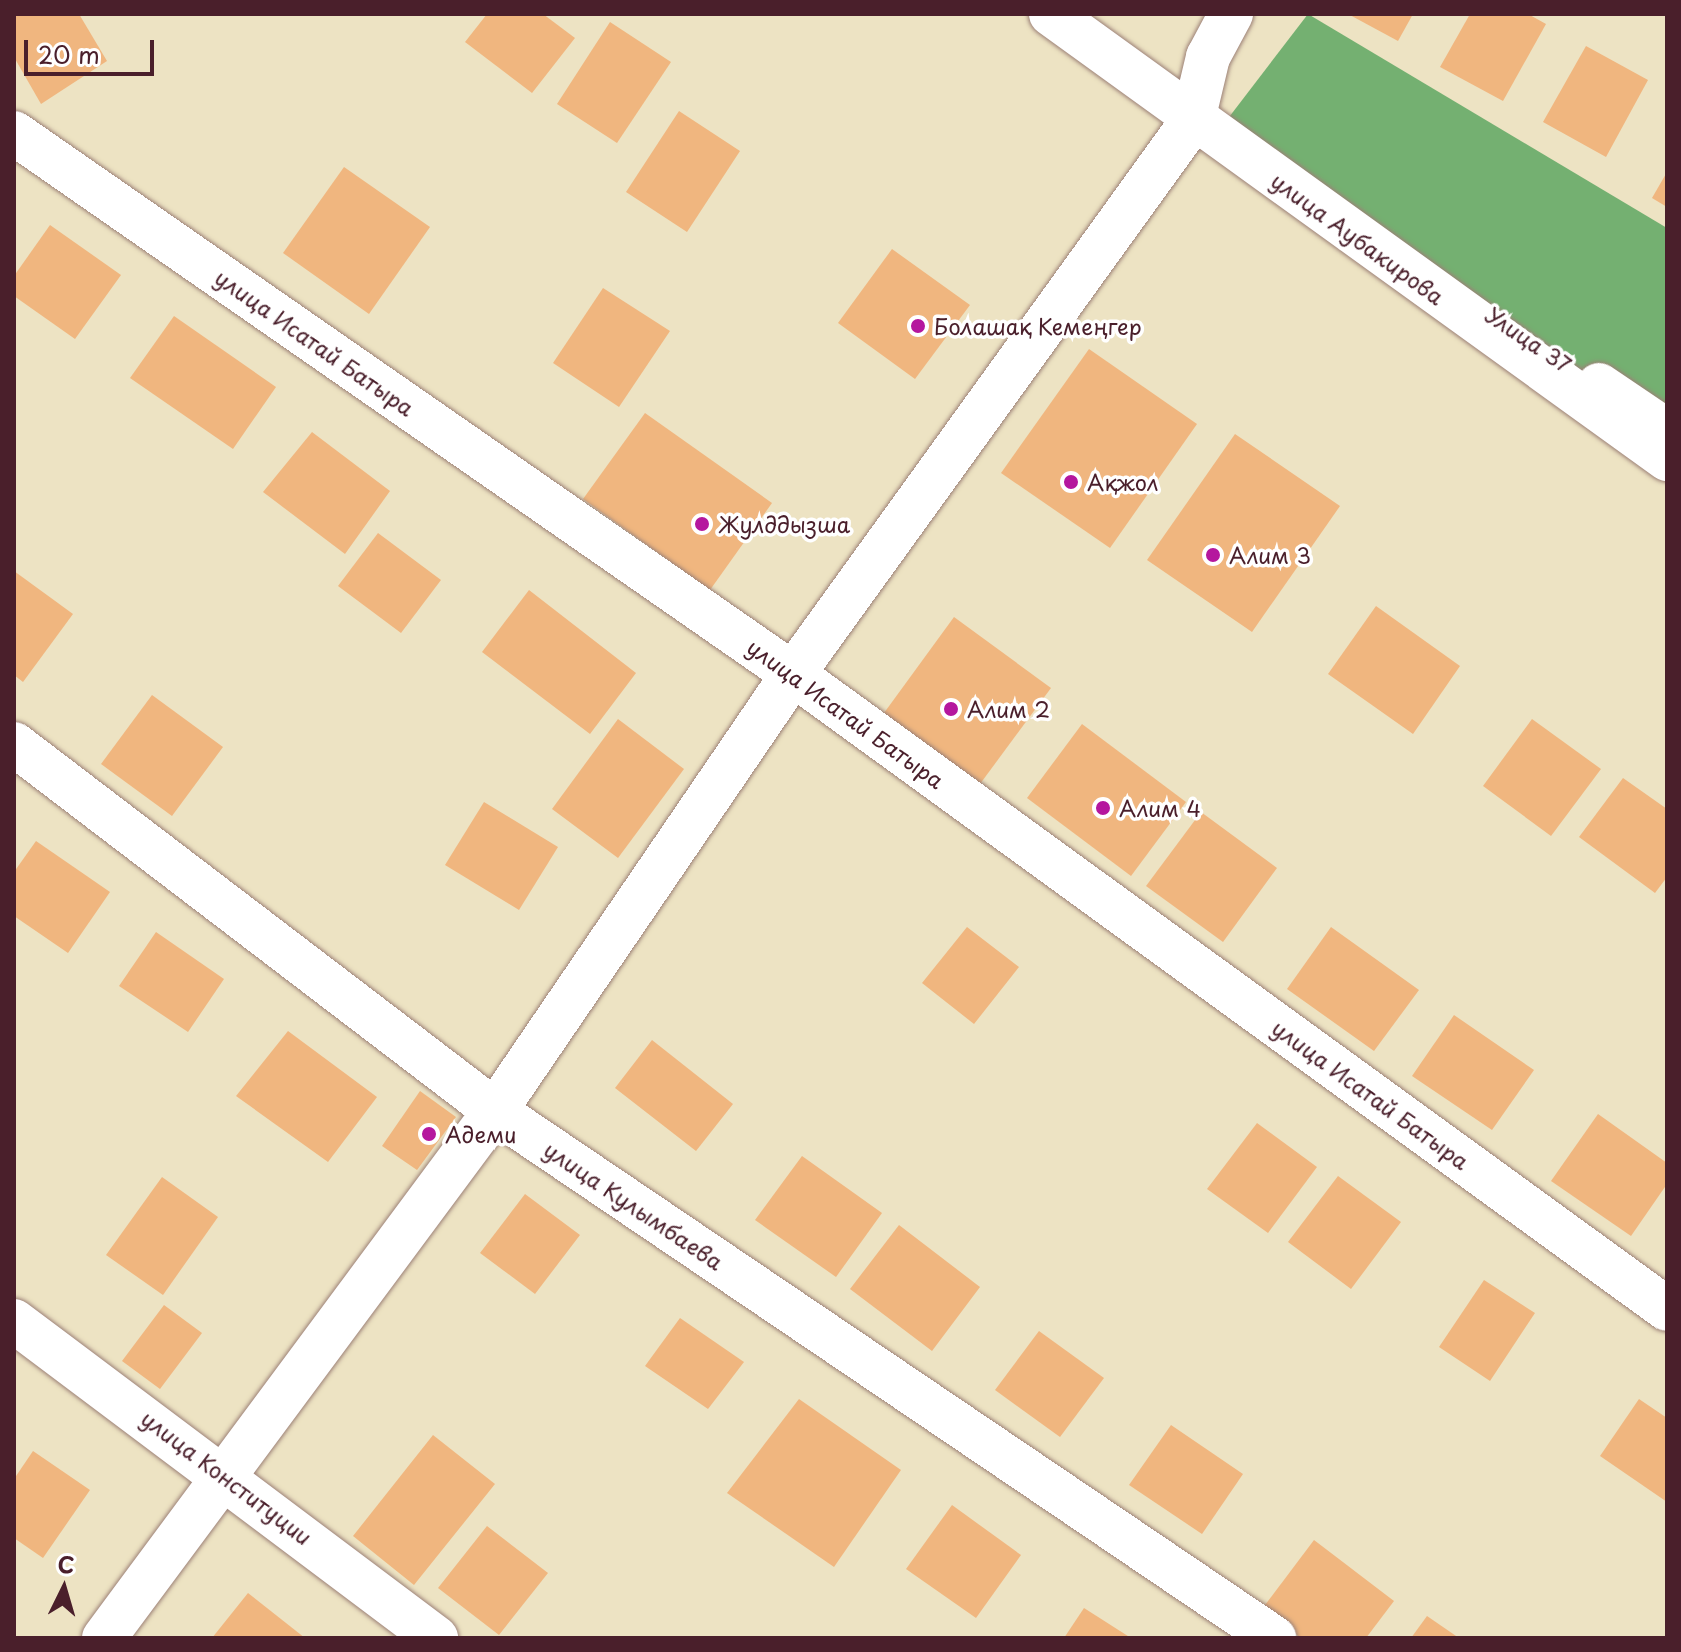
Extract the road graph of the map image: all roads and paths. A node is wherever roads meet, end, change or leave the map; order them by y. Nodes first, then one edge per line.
1 (1051, 14) edge
2 (1085, 14) edge
3 (1231, 14) edge
4 (1193, 120) junction
5 (14, 133) edge
6 (1667, 431) edge
7 (1667, 459) edge
8 (793, 674) junction
9 (14, 744) edge
10 (495, 1111) junction
11 (1667, 1309) edge
12 (14, 1321) edge
13 (228, 1475) junction
14 (104, 1638) edge
15 (436, 1638) edge
16 (1274, 1638) edge

1 - 4 street, улица Аубакирова
2 - 6 street, Улица 37
3 - 4 street
4 - 7 street, улица Аубакирова
4 - 8 street
5 - 8 street, улица Исатай Батыра
8 - 10 street
8 - 11 street, улица Исатай Батыра
9 - 10 street, улица Кулымбаева
10 - 13 street
10 - 16 street, улица Кулымбаева
12 - 13 street, улица Конституции
13 - 14 street
13 - 15 street, улица Конституции

